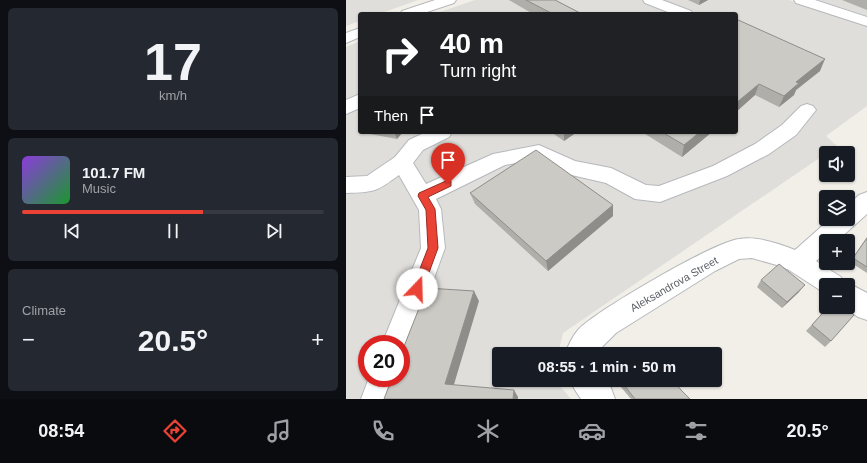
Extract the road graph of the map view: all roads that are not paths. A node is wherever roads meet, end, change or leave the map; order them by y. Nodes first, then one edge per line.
1 (449, 0) edge
2 (650, 0) edge
3 (801, 0) edge
4 (432, 10) edge
5 (420, 12) edge
6 (681, 12) edge
7 (867, 22) edge
8 (358, 33) edge
9 (346, 38) edge
10 (358, 101) edge
11 (346, 108) edge
12 (807, 110) dead end
13 (436, 134) edge
14 (402, 162) junction
15 (346, 185) edge
16 (422, 196) junction
17 (867, 201) edge
18 (855, 211) edge
19 (838, 226) edge
20 (798, 262) junction
21 (822, 278) edge
22 (855, 300) edge
23 (867, 308) edge
24 (399, 335) edge
25 (584, 347) edge
26 (381, 387) edge
27 (591, 387) edge
28 (376, 399) edge
29 (600, 399) edge

1 - 4 street
2 - 6 street
3 - 7 street
4 - 5 street
8 - 9 street
10 - 11 street
12 - 16 street
13 - 14 street
14 - 15 street
14 - 16 street
16 - 24 street
17 - 18 street
19 - 20 street
20 - 21 street, Aleksandrova Street
20 - 25 street, Aleksandrova Street
22 - 23 street
26 - 28 street
27 - 29 street

